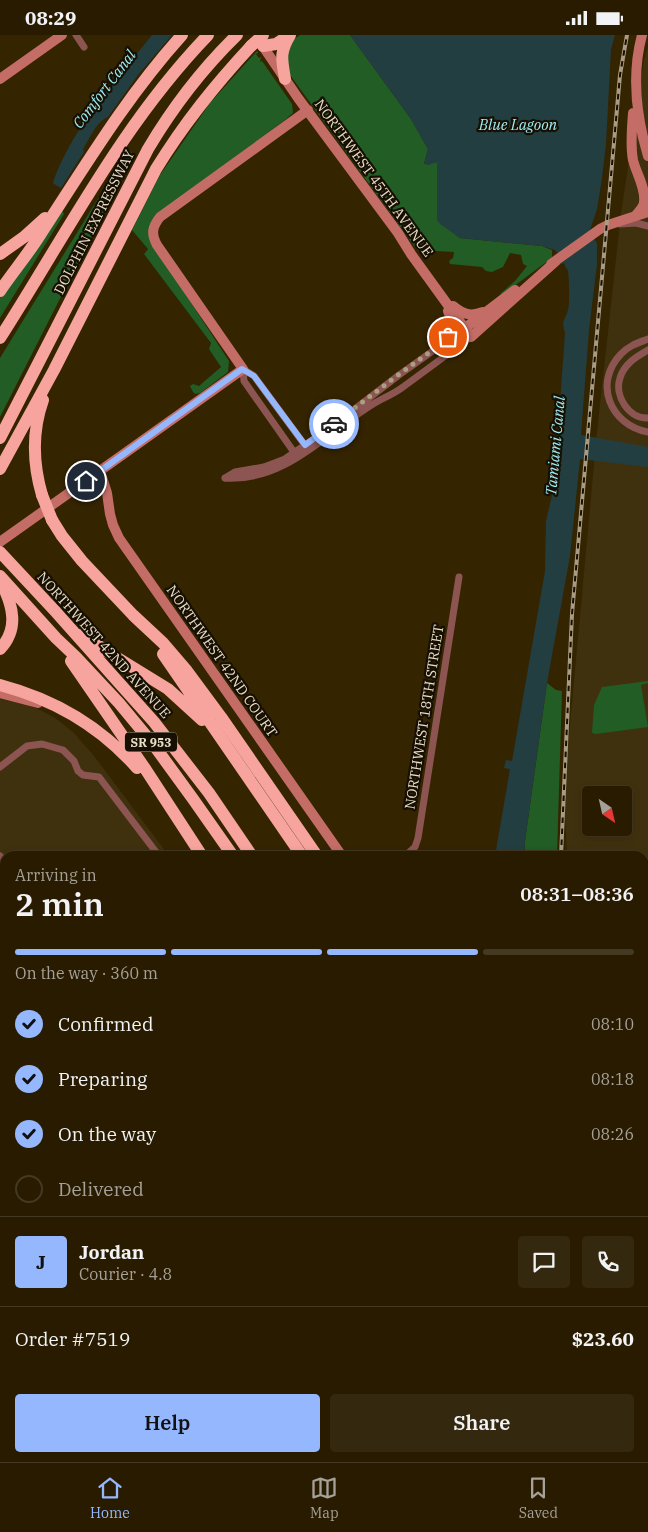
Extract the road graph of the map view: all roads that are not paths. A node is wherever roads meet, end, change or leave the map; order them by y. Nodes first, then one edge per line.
1 (62, 35) edge
2 (76, 35) edge
3 (182, 35) edge
4 (208, 35) edge
5 (290, 35) edge
6 (642, 35) edge
7 (236, 36) edge
8 (258, 41) edge
9 (84, 47) dead end
10 (0, 79) edge
11 (285, 79) junction
12 (636, 92) junction
13 (308, 110) junction
14 (633, 113) junction
15 (648, 156) edge
16 (648, 184) edge
17 (59, 203) junction
18 (648, 211) edge
19 (636, 215) junction
20 (648, 226) edge
21 (604, 227) junction
22 (0, 254) edge
23 (556, 261) junction
24 (0, 291) edge
25 (442, 296) junction
26 (493, 307) junction
27 (468, 333) junction
28 (0, 338) edge
29 (648, 339) edge
30 (441, 344) junction
31 (648, 350) edge
32 (242, 369) junction
33 (406, 369) junction
34 (54, 370) junction
35 (414, 380) junction
36 (648, 418) edge
37 (286, 419) junction
38 (276, 427) junction
39 (648, 432) edge
40 (0, 438) edge
41 (307, 448) junction
42 (296, 455) junction
43 (0, 469) edge
44 (100, 471) junction
45 (0, 542) edge
46 (0, 553) edge
47 (0, 576) edge
48 (458, 577) dead end
49 (0, 580) edge
50 (55, 611) junction
51 (133, 615) junction
52 (56, 638) junction
53 (0, 649) edge
54 (0, 685) edge
55 (0, 693) edge
56 (108, 739) junction
57 (231, 754) junction
58 (0, 767) edge
59 (177, 819) junction
60 (155, 851) edge
61 (199, 851) edge
62 (230, 851) edge
63 (249, 851) edge
64 (299, 851) edge
65 (314, 851) edge
66 (338, 851) edge
67 (411, 851) edge

1 - 10 street
2 - 9 street
3 - 17 highway
4 - 28 highway, DOLPHIN EXPRESSWAY
5 - 8 highway
5 - 11 highway
6 - 12 street
7 - 40 highway, DOLPHIN EXPRESSWAY
8 - 11 street, NORTHWEST 45TH AVENUE
8 - 34 highway
11 - 13 street, NORTHWEST 45TH AVENUE
12 - 14 street
12 - 15 street
13 - 25 street, NORTHWEST 45TH AVENUE
13 - 32 street
14 - 16 street
14 - 19 street
17 - 22 highway
17 - 24 highway
18 - 19 street
19 - 21 street
20 - 21 street
21 - 23 street
23 - 26 street
23 - 27 street
25 - 26 street
25 - 27 street, NORTHWEST 45TH AVENUE
25 - 30 street
26 - 27 street
27 - 30 street
27 - 35 street
29 - 39 street
30 - 33 street
31 - 36 street
32 - 37 street
32 - 38 street
32 - 44 street
33 - 35 street
33 - 41 street
34 - 43 highway
34 - 51 highway, bridge
35 - 41 street
37 - 38 street
37 - 41 street
38 - 42 street
41 - 42 street
42 - 42 street
44 - 45 street
44 - 66 street, NORTHWEST 42ND COURT
46 - 50 highway, NORTHWEST 42ND AVENUE / SR 953
47 - 52 highway, NORTHWEST 42ND AVENUE / SR 953
48 - 67 street, NORTHWEST 18TH STREET
49 - 53 highway
50 - 57 highway
50 - 63 highway, NORTHWEST 42ND AVENUE / SR 953
51 - 57 highway
51 - 65 highway
52 - 59 highway
52 - 62 highway, NORTHWEST 42ND AVENUE / SR 953
54 - 56 highway
55 - 56 street
56 - 59 highway
57 - 64 highway
58 - 60 street
59 - 61 highway

